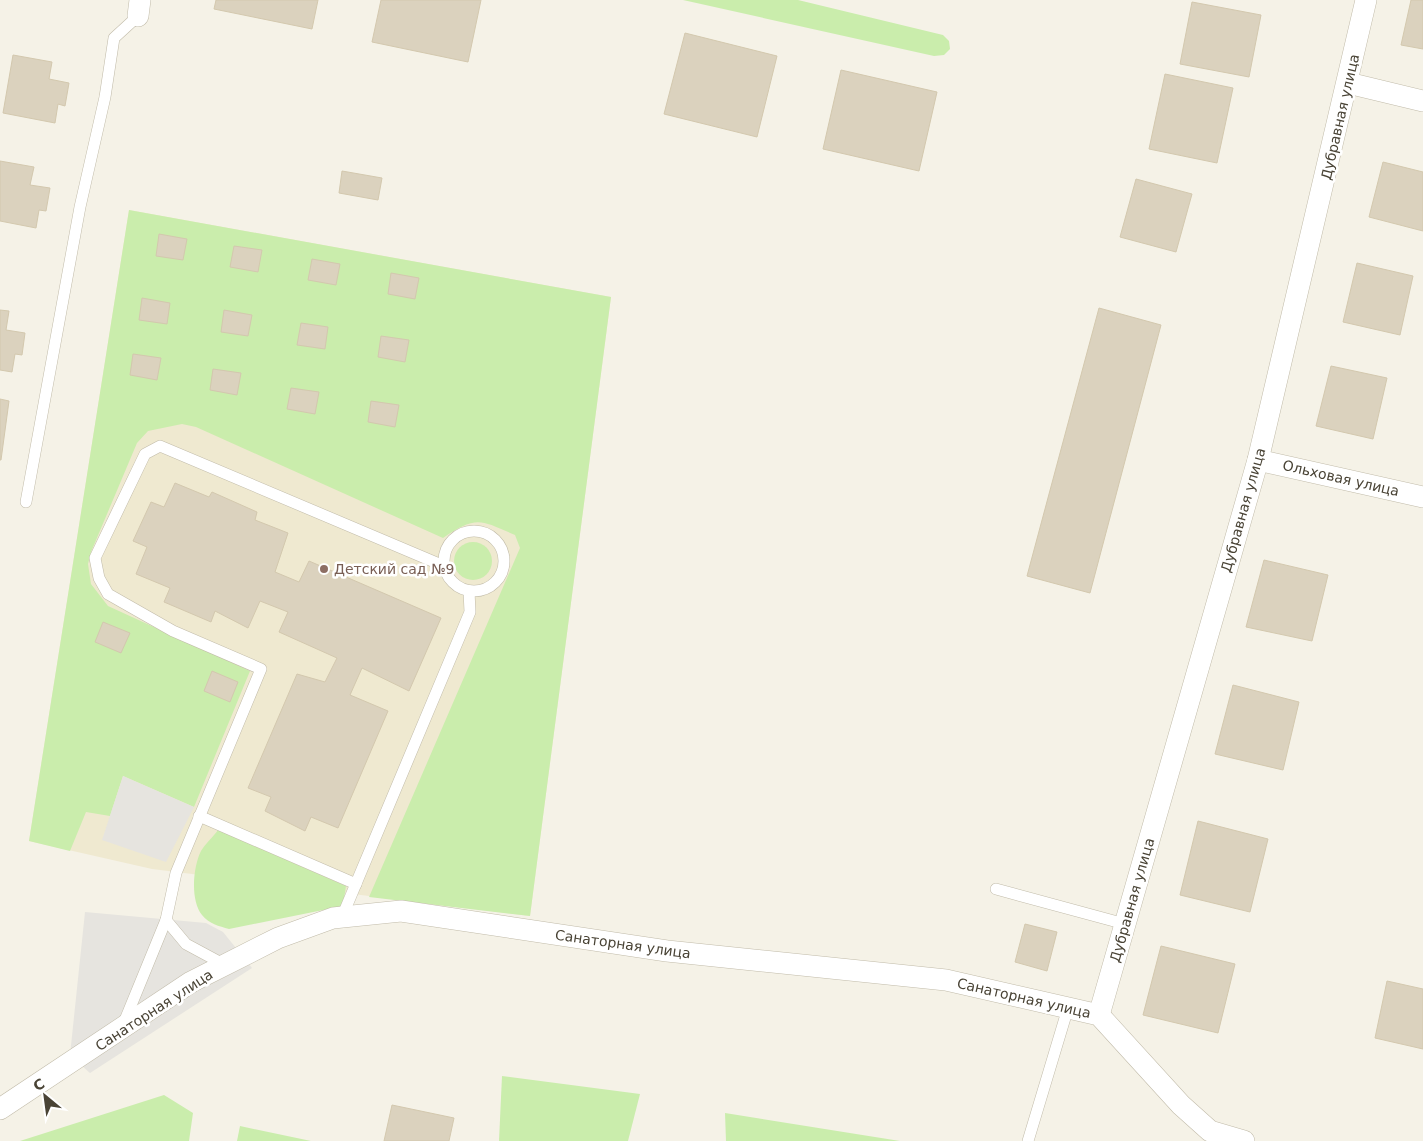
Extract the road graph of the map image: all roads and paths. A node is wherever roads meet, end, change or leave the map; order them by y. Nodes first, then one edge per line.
1 (1366, 0) edge
2 (139, 8) edge
3 (1348, 83) junction
4 (1423, 102) edge
5 (1258, 460) junction
6 (1423, 497) edge
7 (26, 502) dead end
8 (444, 566) junction
9 (469, 591) junction
10 (199, 816) junction
11 (356, 884) junction
12 (996, 889) dead end
13 (342, 917) junction
14 (166, 920) junction
15 (1125, 924) junction
16 (225, 965) junction
17 (1068, 1008) junction
18 (1099, 1015) junction
19 (120, 1031) junction
20 (0, 1109) edge
21 (1028, 1141) edge
22 (1244, 1141) edge

1 - 3 street, Дубравная улица
2 - 7 lane
3 - 4 street
3 - 5 street, Дубравная улица
5 - 6 street, Ольховая улица
5 - 15 street, Дубравная улица
8 - 9 lane
8 - 9 lane
8 - 10 lane
9 - 11 lane
10 - 11 lane
10 - 14 lane
11 - 13 lane
12 - 15 lane
13 - 16 street, Санаторная улица
13 - 17 street, Санаторная улица
14 - 16 lane
14 - 19 lane
15 - 18 street, Дубравная улица
16 - 19 street, Санаторная улица
17 - 18 street, Санаторная улица
17 - 21 lane
18 - 22 street, Санаторная улица
19 - 20 street, Санаторная улица

